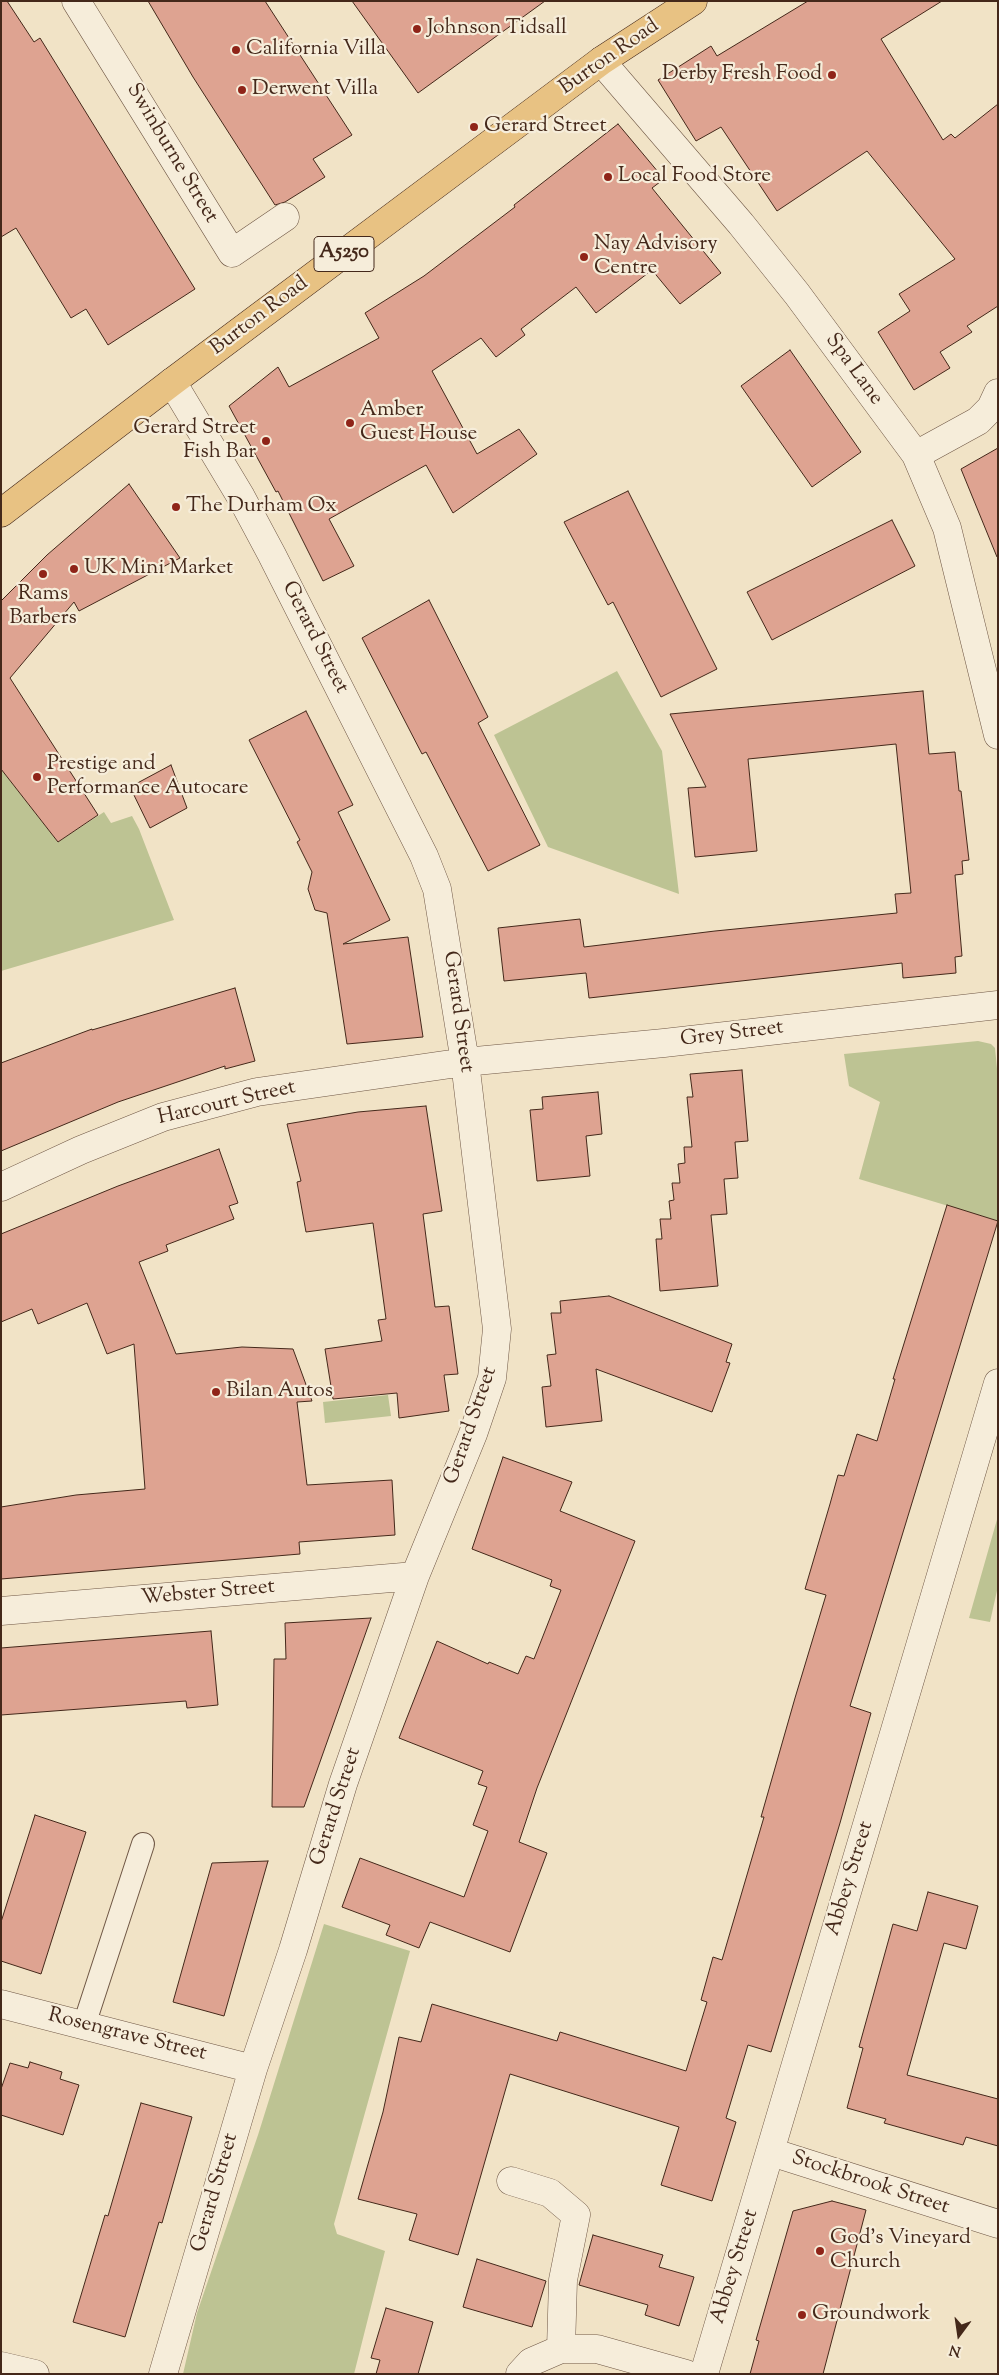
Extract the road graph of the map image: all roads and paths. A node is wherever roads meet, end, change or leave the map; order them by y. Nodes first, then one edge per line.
1 (76, 1) edge
2 (686, 3) edge
3 (601, 61) junction
4 (285, 217) dead end
5 (172, 382) junction
6 (998, 393) edge
7 (916, 456) junction
8 (1, 513) edge
9 (998, 736) edge
10 (998, 1004) edge
11 (465, 1062) junction
12 (1, 1187) edge
13 (998, 1383) edge
14 (415, 1576) junction
15 (1, 1611) edge
16 (143, 1844) dead end
17 (1, 2004) edge
18 (84, 2025) junction
19 (253, 2069) junction
20 (771, 2152) junction
21 (511, 2181) dead end
22 (998, 2224) edge
23 (562, 2349) junction
24 (1, 2366) edge
25 (35, 2374) edge
26 (164, 2374) edge
27 (520, 2374) edge
28 (686, 2374) edge
29 (704, 2374) edge

1 - 4 street, Swinburne Street
2 - 3 main road, Burton Road / A5250
3 - 5 main road, Burton Road / A5250
3 - 7 street, Spa Lane
5 - 8 main road, Burton Road / A5250
5 - 11 street, Gerard Street
6 - 7 street
7 - 9 street, Spa Lane
10 - 11 street, Grey Street
11 - 12 street, Harcourt Street
11 - 14 street, Gerard Street
13 - 20 street, Abbey Street
14 - 15 street, Webster Street
14 - 19 street, Gerard Street
16 - 18 lane
17 - 18 street, Rosengrave Street
18 - 19 street, Rosengrave Street
19 - 26 street, Gerard Street
20 - 22 street, Stockbrook Street
20 - 29 street, Abbey Street
21 - 23 street
23 - 27 street
23 - 28 street
24 - 25 street

